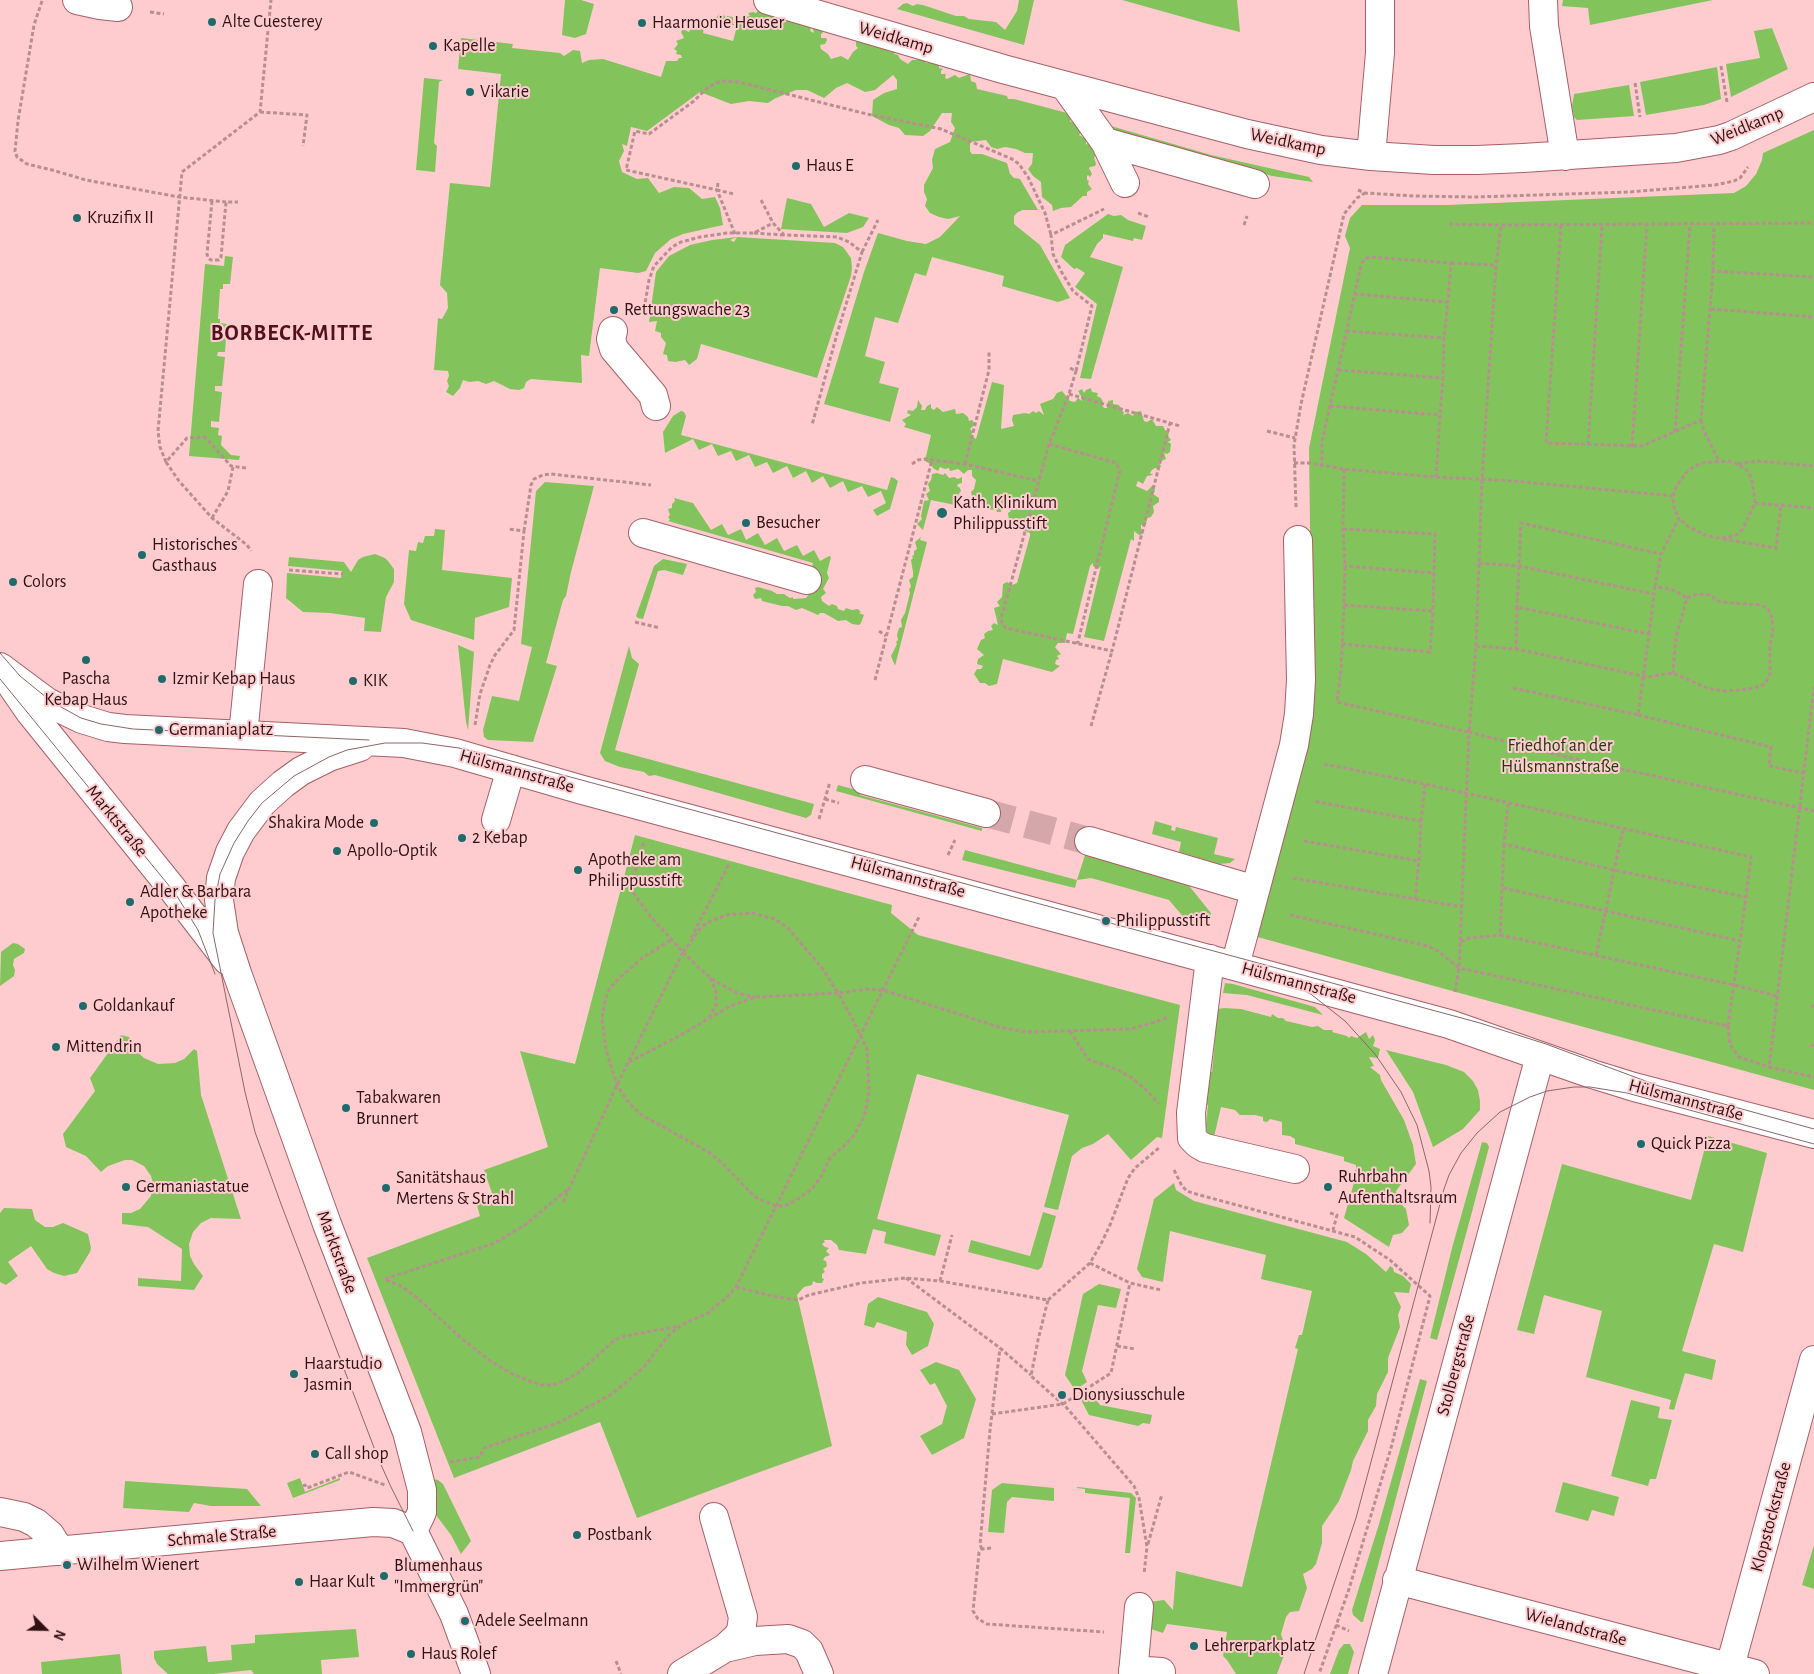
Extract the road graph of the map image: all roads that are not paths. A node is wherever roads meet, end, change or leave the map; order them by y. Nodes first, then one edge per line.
1 (77, 0) edge
2 (768, 0) edge
3 (1380, 0) edge
4 (1543, 0) edge
5 (118, 7) dead end
6 (1065, 86) junction
7 (1814, 96) edge
8 (1105, 142) junction
9 (1371, 156) junction
10 (1565, 156) junction
11 (1255, 184) dead end
12 (1119, 194) road end
13 (613, 331) dead end
14 (656, 406) dead end
15 (643, 533) dead end
16 (1298, 540) road end
17 (260, 575) road end
18 (807, 580) dead end
19 (0, 667) edge
20 (243, 735) junction
21 (404, 743) junction
22 (511, 769) junction
23 (865, 780) dead end
24 (986, 813) tunnel mouth
25 (496, 820) dead end
26 (1089, 841) tunnel mouth
27 (1255, 890) junction
28 (1222, 962) junction
29 (237, 973) junction
30 (1540, 1056) junction
31 (1814, 1134) edge
32 (1295, 1169) dead end
33 (1814, 1360) edge
34 (0, 1512) edge
35 (714, 1517) dead end
36 (413, 1531) junction
37 (60, 1550) junction
38 (0, 1556) edge
39 (1397, 1580) junction
40 (1139, 1607) road end
41 (726, 1648) junction
42 (1728, 1670) edge
43 (1133, 1672) edge
44 (1161, 1672) dead end
45 (476, 1674) edge
46 (682, 1674) edge
47 (819, 1674) edge
48 (1372, 1674) edge
49 (1755, 1674) edge

1 - 5 street
2 - 6 street, Weidkamp
3 - 9 street
4 - 10 street
6 - 8 street
6 - 9 street, Weidkamp
7 - 10 street, Weidkamp
8 - 11 street
8 - 12 street
9 - 10 street, Weidkamp
13 - 14 street
15 - 18 street
16 - 27 street
17 - 20 street
19 - 20 street, Hülsmannstraße
19 - 29 street, Marktstraße
20 - 21 street, Hülsmannstraße
21 - 22 street, Hülsmannstraße
21 - 29 street, Marktstraße
22 - 25 street
22 - 28 street, Hülsmannstraße
23 - 24 street
26 - 27 street
27 - 28 street
28 - 30 street, Hülsmannstraße
28 - 32 street
29 - 36 street, Marktstraße
30 - 31 street, Hülsmannstraße
30 - 39 street, Stolbergstraße
33 - 42 street, Klopstockstraße
34 - 37 street
35 - 41 street
36 - 37 street, Schmale Straße
36 - 45 street
37 - 38 street, Schmale Straße
39 - 42 street, Wielandstraße
39 - 48 street, Stolbergstraße
40 - 43 street
41 - 46 street
41 - 47 street
42 - 49 street, Wielandstraße
43 - 44 street

